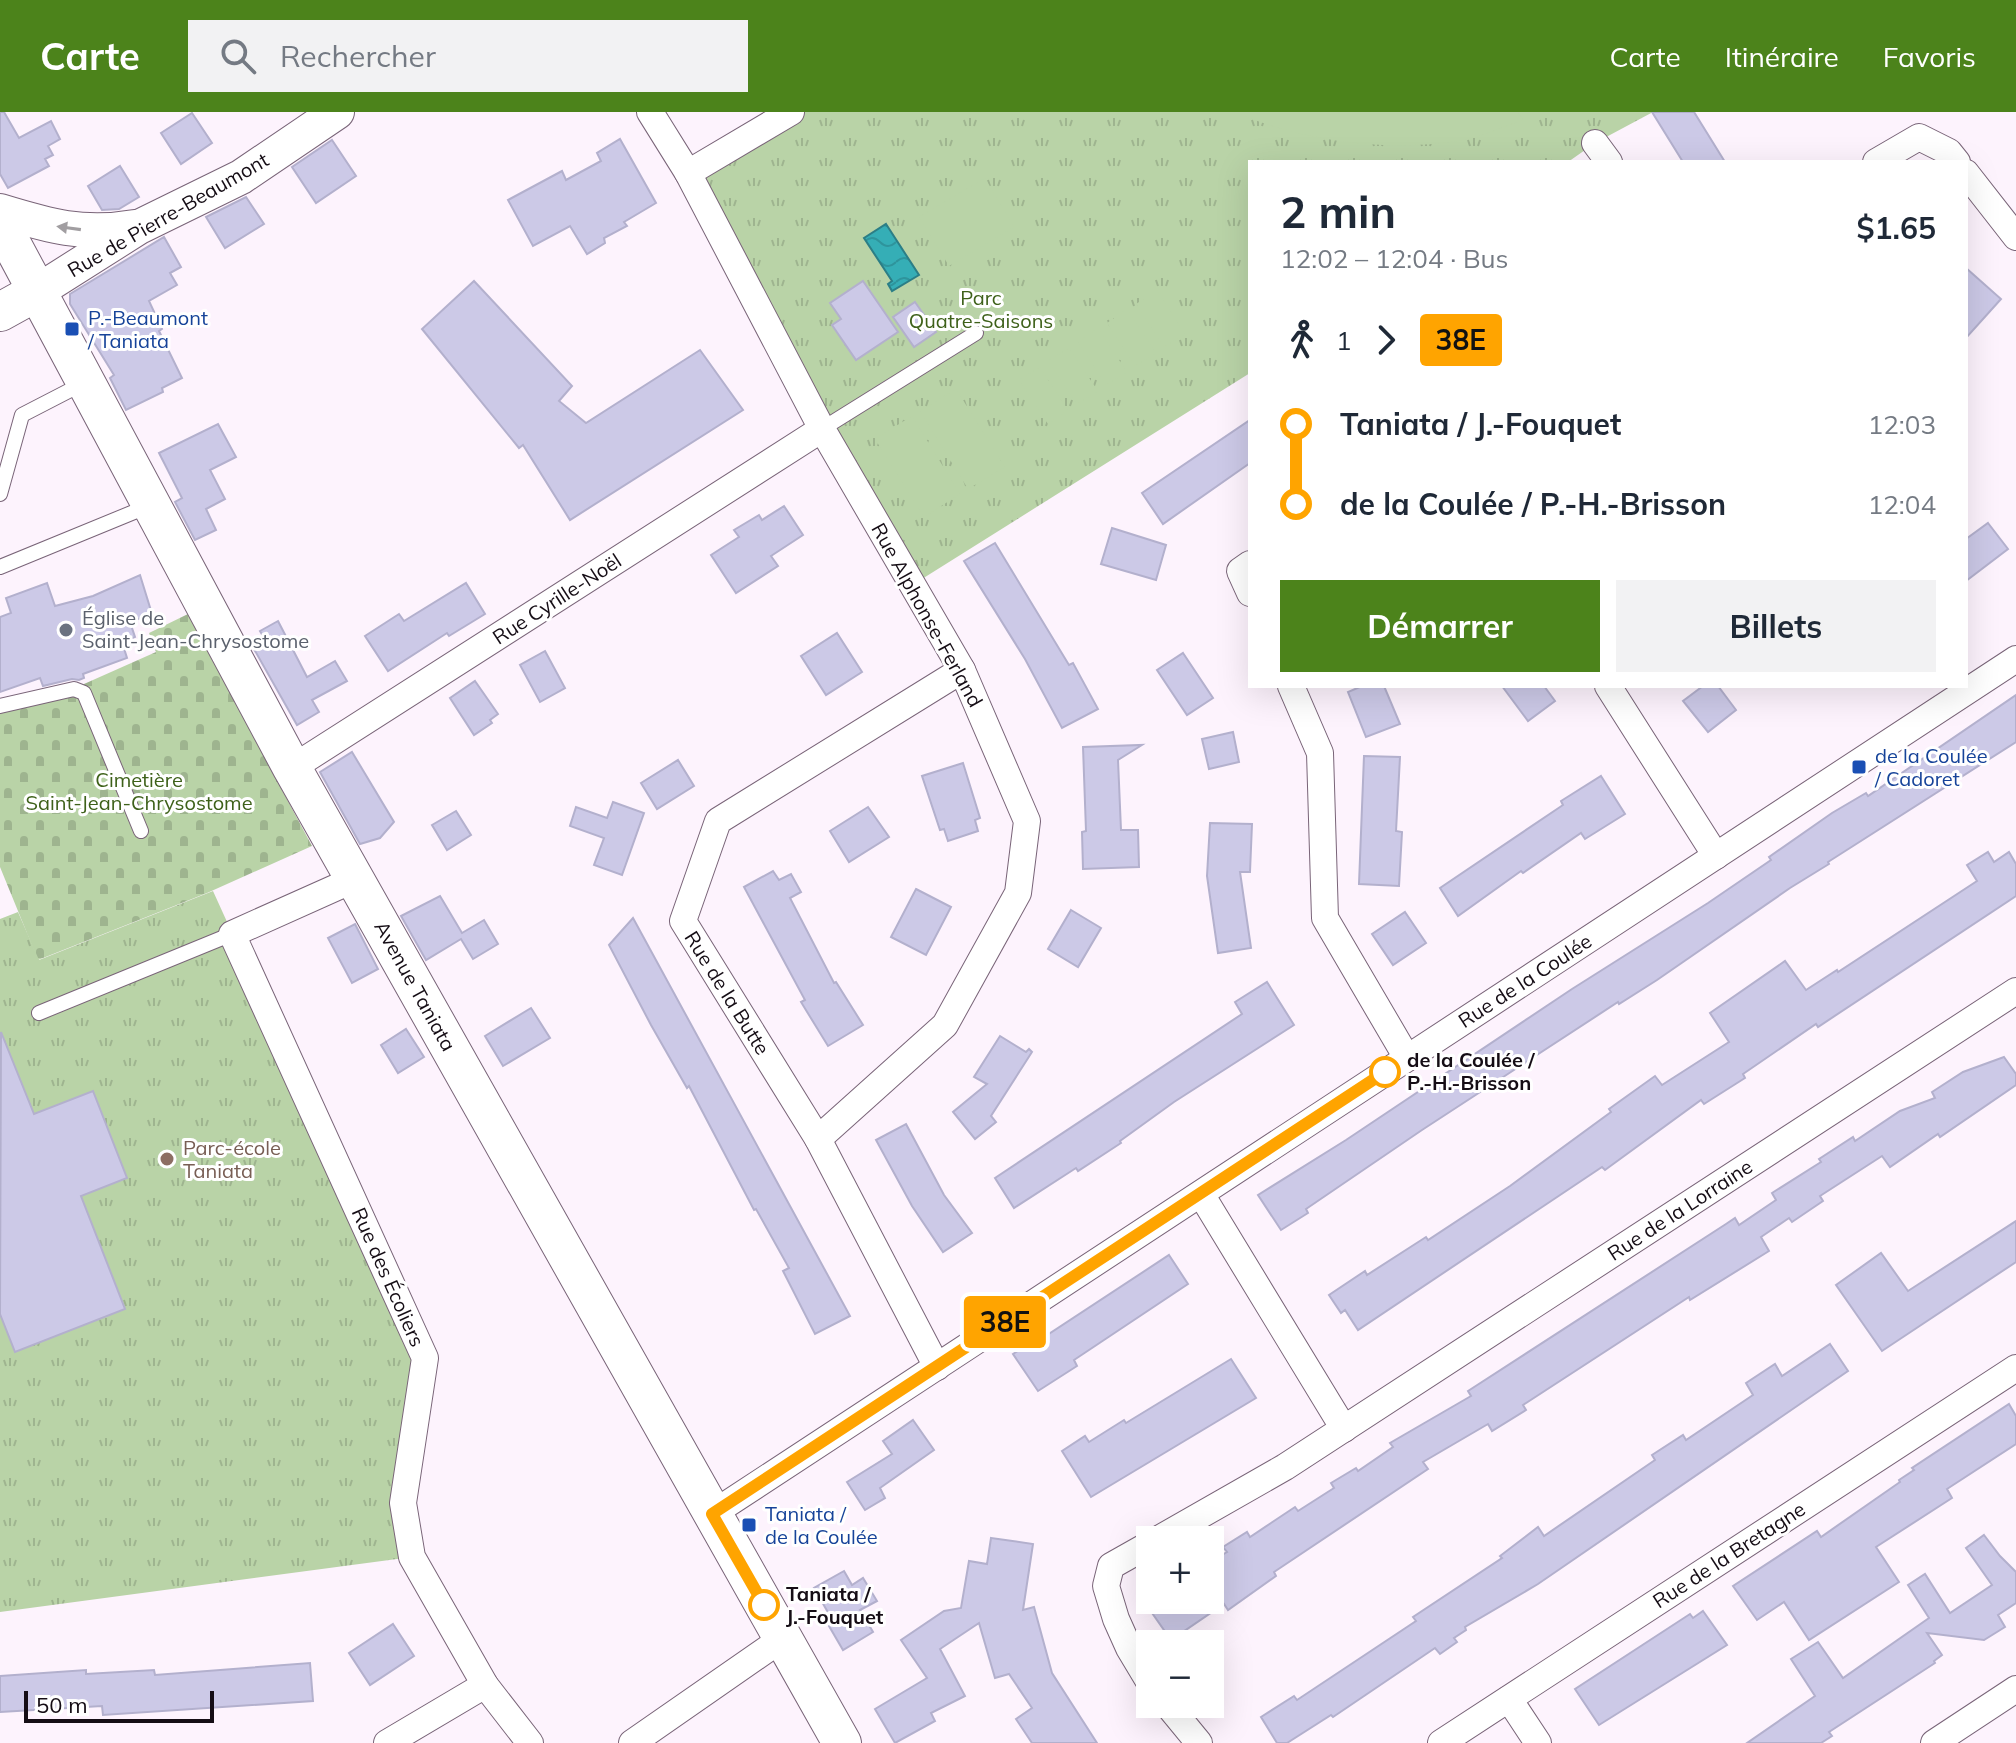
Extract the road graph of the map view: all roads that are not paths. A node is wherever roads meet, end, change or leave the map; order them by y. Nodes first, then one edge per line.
1 (337, 112) edge
2 (650, 112) edge
3 (791, 112) edge
4 (1879, 160) edge
5 (1955, 160) edge
6 (688, 173) junction
7 (1968, 176) edge
8 (0, 211) edge
9 (0, 222) edge
10 (139, 227) junction
11 (2016, 237) edge
12 (38, 291) junction
13 (0, 312) edge
14 (976, 333) dead end
15 (86, 382) junction
16 (822, 429) junction
17 (0, 494) edge
18 (152, 505) junction
19 (1248, 565) edge
20 (0, 567) edge
21 (1248, 589) edge
22 (2016, 659) edge
23 (962, 670) junction
24 (1968, 685) edge
25 (1292, 688) edge
26 (1609, 688) edge
27 (1956, 691) edge
28 (0, 706) edge
29 (292, 768) junction
30 (141, 831) dead end
31 (1716, 856) junction
32 (355, 879) junction
33 (232, 934) junction
34 (2016, 991) edge
35 (39, 1013) dead end
36 (1407, 1058) junction
37 (818, 1139) junction
38 (1201, 1194) junction
39 (937, 1367) junction
40 (2016, 1368) edge
41 (1344, 1429) junction
42 (712, 1514) junction
43 (1182, 1526) edge
44 (1136, 1552) edge
45 (783, 1638) junction
46 (1136, 1660) edge
47 (485, 1685) junction
48 (2016, 1689) edge
49 (1509, 1699) junction
50 (1178, 1718) edge
51 (387, 1743) edge
52 (530, 1743) edge
53 (632, 1743) edge
54 (842, 1743) edge
55 (1199, 1743) edge
56 (1441, 1743) edge
57 (1538, 1743) edge
58 (1934, 1743) edge

1 - 10 street, Rue de Pierre-Beaumont
2 - 6 street, Rue Alphonse-Ferland
3 - 6 street
4 - 5 street
6 - 16 street, Rue Alphonse-Ferland
7 - 11 street
10 -> 8 street
9 - 12 main road, Avenue Taniata
10 - 12 street, Rue de Pierre-Beaumont
12 - 13 main road
12 - 15 main road, Avenue Taniata
14 - 16 lane
15 - 17 lane
15 - 18 main road, Avenue Taniata
16 - 23 street, Rue Alphonse-Ferland
16 - 29 street, Rue Cyrille-Noël
18 - 20 lane
18 - 29 main road, Avenue Taniata
19 - 21 street
22 - 24 street, Rue de la Coulée
23 - 37 street, Rue Alphonse-Ferland
23 - 37 street, Rue de la Butte
25 - 36 street
26 - 31 street
27 - 31 street, Rue de la Coulée
28 - 30 lane
29 - 32 main road, Avenue Taniata
31 - 36 street, Rue de la Coulée
32 - 33 street
32 - 42 main road, Avenue Taniata
33 - 35 lane
33 - 47 street, Rue des Écoliers
34 - 41 street, Rue de la Lorraine
36 - 38 street, Rue de la Coulée
37 - 39 street, Rue de la Butte
38 - 39 street, Rue de la Coulée
38 - 41 street
39 - 42 street, Rue de la Coulée
40 - 49 street, Rue de la Bretagne
41 - 43 street, Rue de la Lorraine
42 - 45 main road, Avenue Taniata
44 - 46 street
45 - 53 street
45 - 54 main road, Avenue Taniata
47 - 51 street
47 - 52 street, Rue des Écoliers
48 - 58 street
49 - 56 street, Rue de la Bretagne
49 - 57 street
50 - 55 street

